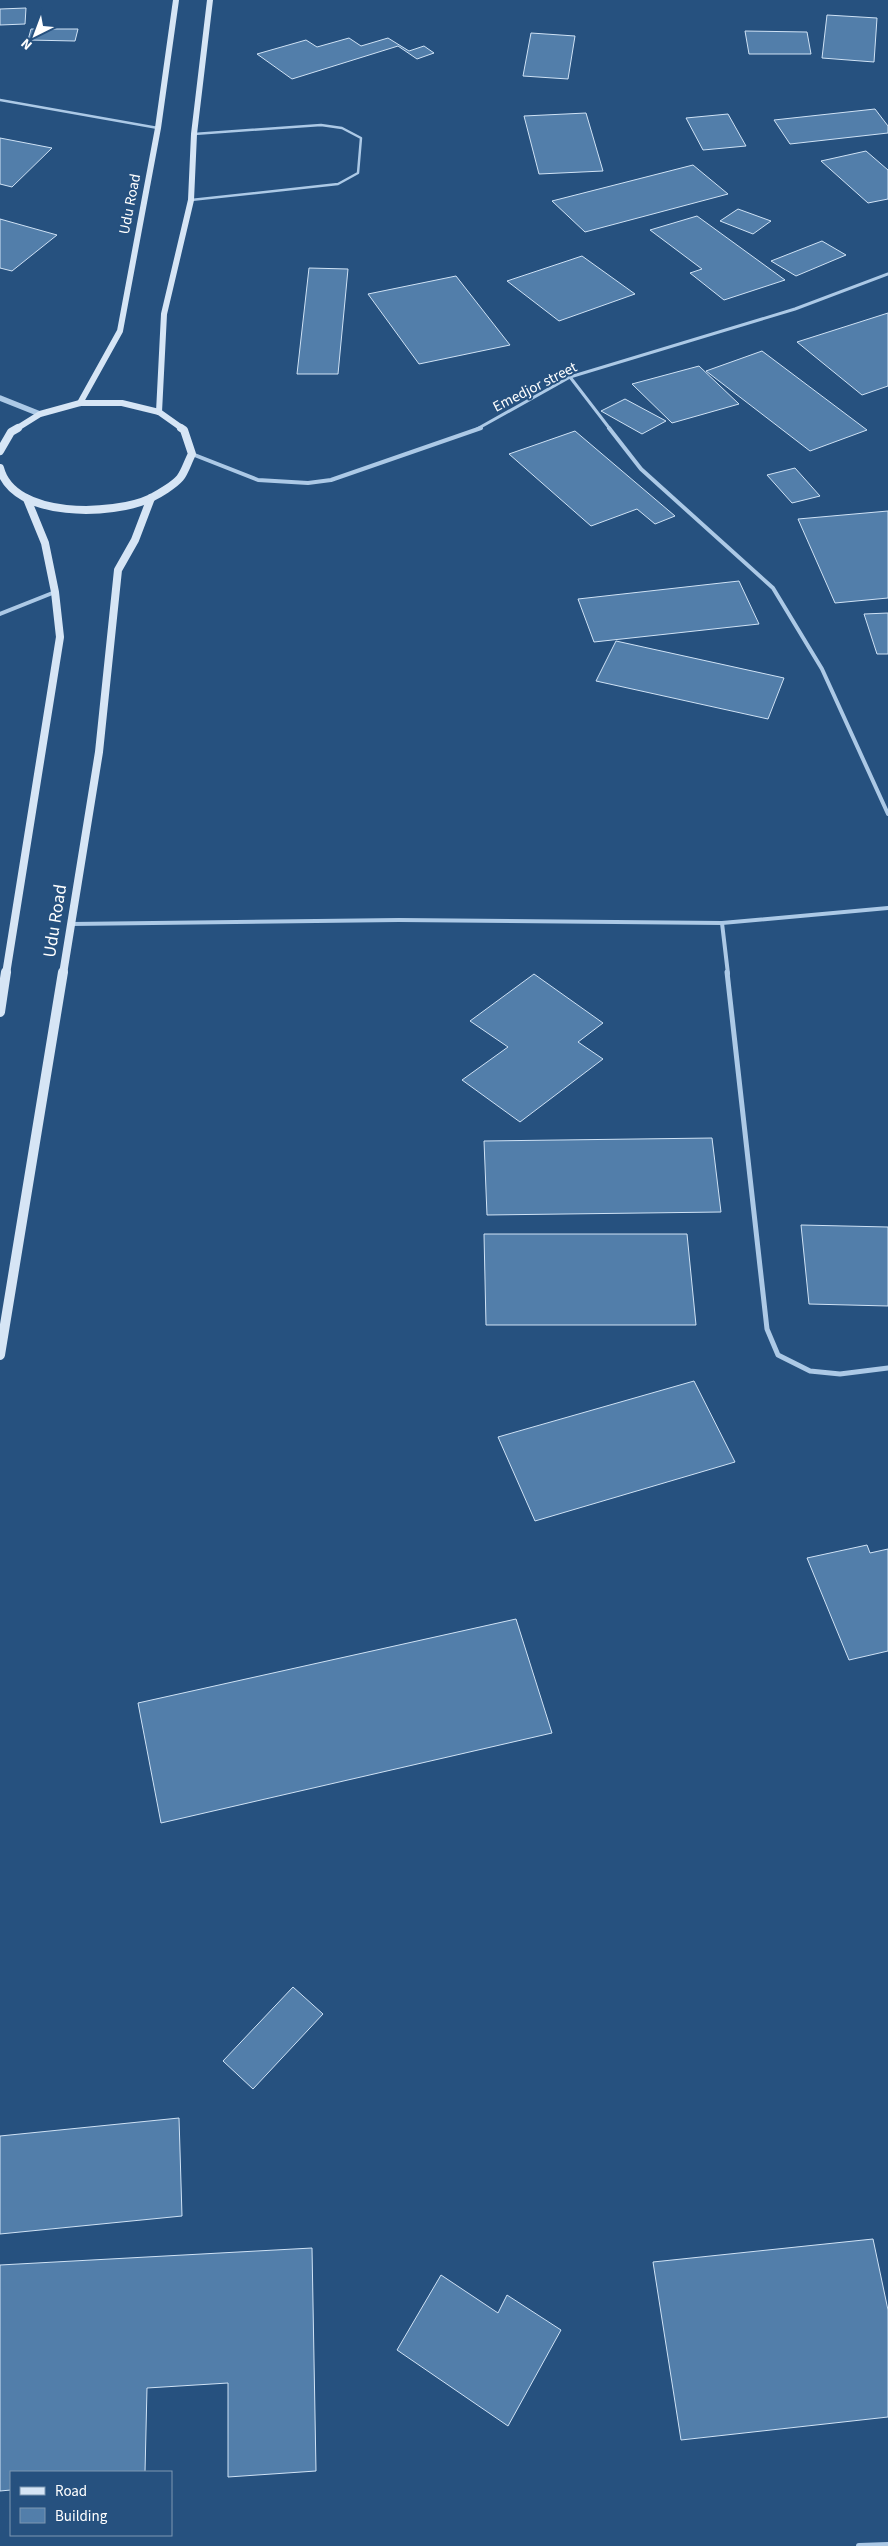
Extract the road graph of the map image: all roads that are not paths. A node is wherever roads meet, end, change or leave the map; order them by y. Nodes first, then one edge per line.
1 (176, 0) edge
2 (210, 0) edge
3 (0, 100) edge
4 (158, 128) junction
5 (194, 134) junction
6 (191, 200) junction
7 (888, 274) edge
8 (570, 377) junction
9 (0, 398) edge
10 (80, 403) junction
11 (160, 412) junction
12 (40, 414) junction
13 (0, 451) edge
14 (192, 454) junction
15 (0, 468) edge
16 (151, 498) junction
17 (27, 499) junction
18 (55, 592) junction
19 (0, 614) edge
20 (888, 814) edge
21 (888, 908) edge
22 (722, 923) junction
23 (71, 924) junction
24 (0, 1012) edge
25 (0, 1355) edge
26 (888, 1368) edge
27 (888, 2545) edge
28 (860, 2546) edge

1 - 4 main road, Udu Road
2 - 5 main road
3 - 4 lane
4 - 10 main road, Udu Road
5 - 6 main road
5 - 6 lane
6 - 11 main road
7 - 8 street, Emedjor street
8 - 14 street, Emedjor street
8 - 20 street
9 - 12 street
10 - 11 main road
10 - 12 main road
11 - 14 main road
12 - 13 main road
14 - 16 main road
15 - 17 main road
16 - 17 main road
16 - 23 main road, Udu Road
17 - 18 main road
18 - 19 street
18 - 24 main road
21 - 22 street
22 - 23 street
22 - 26 street
23 - 25 main road, Udu Road
27 - 28 street

